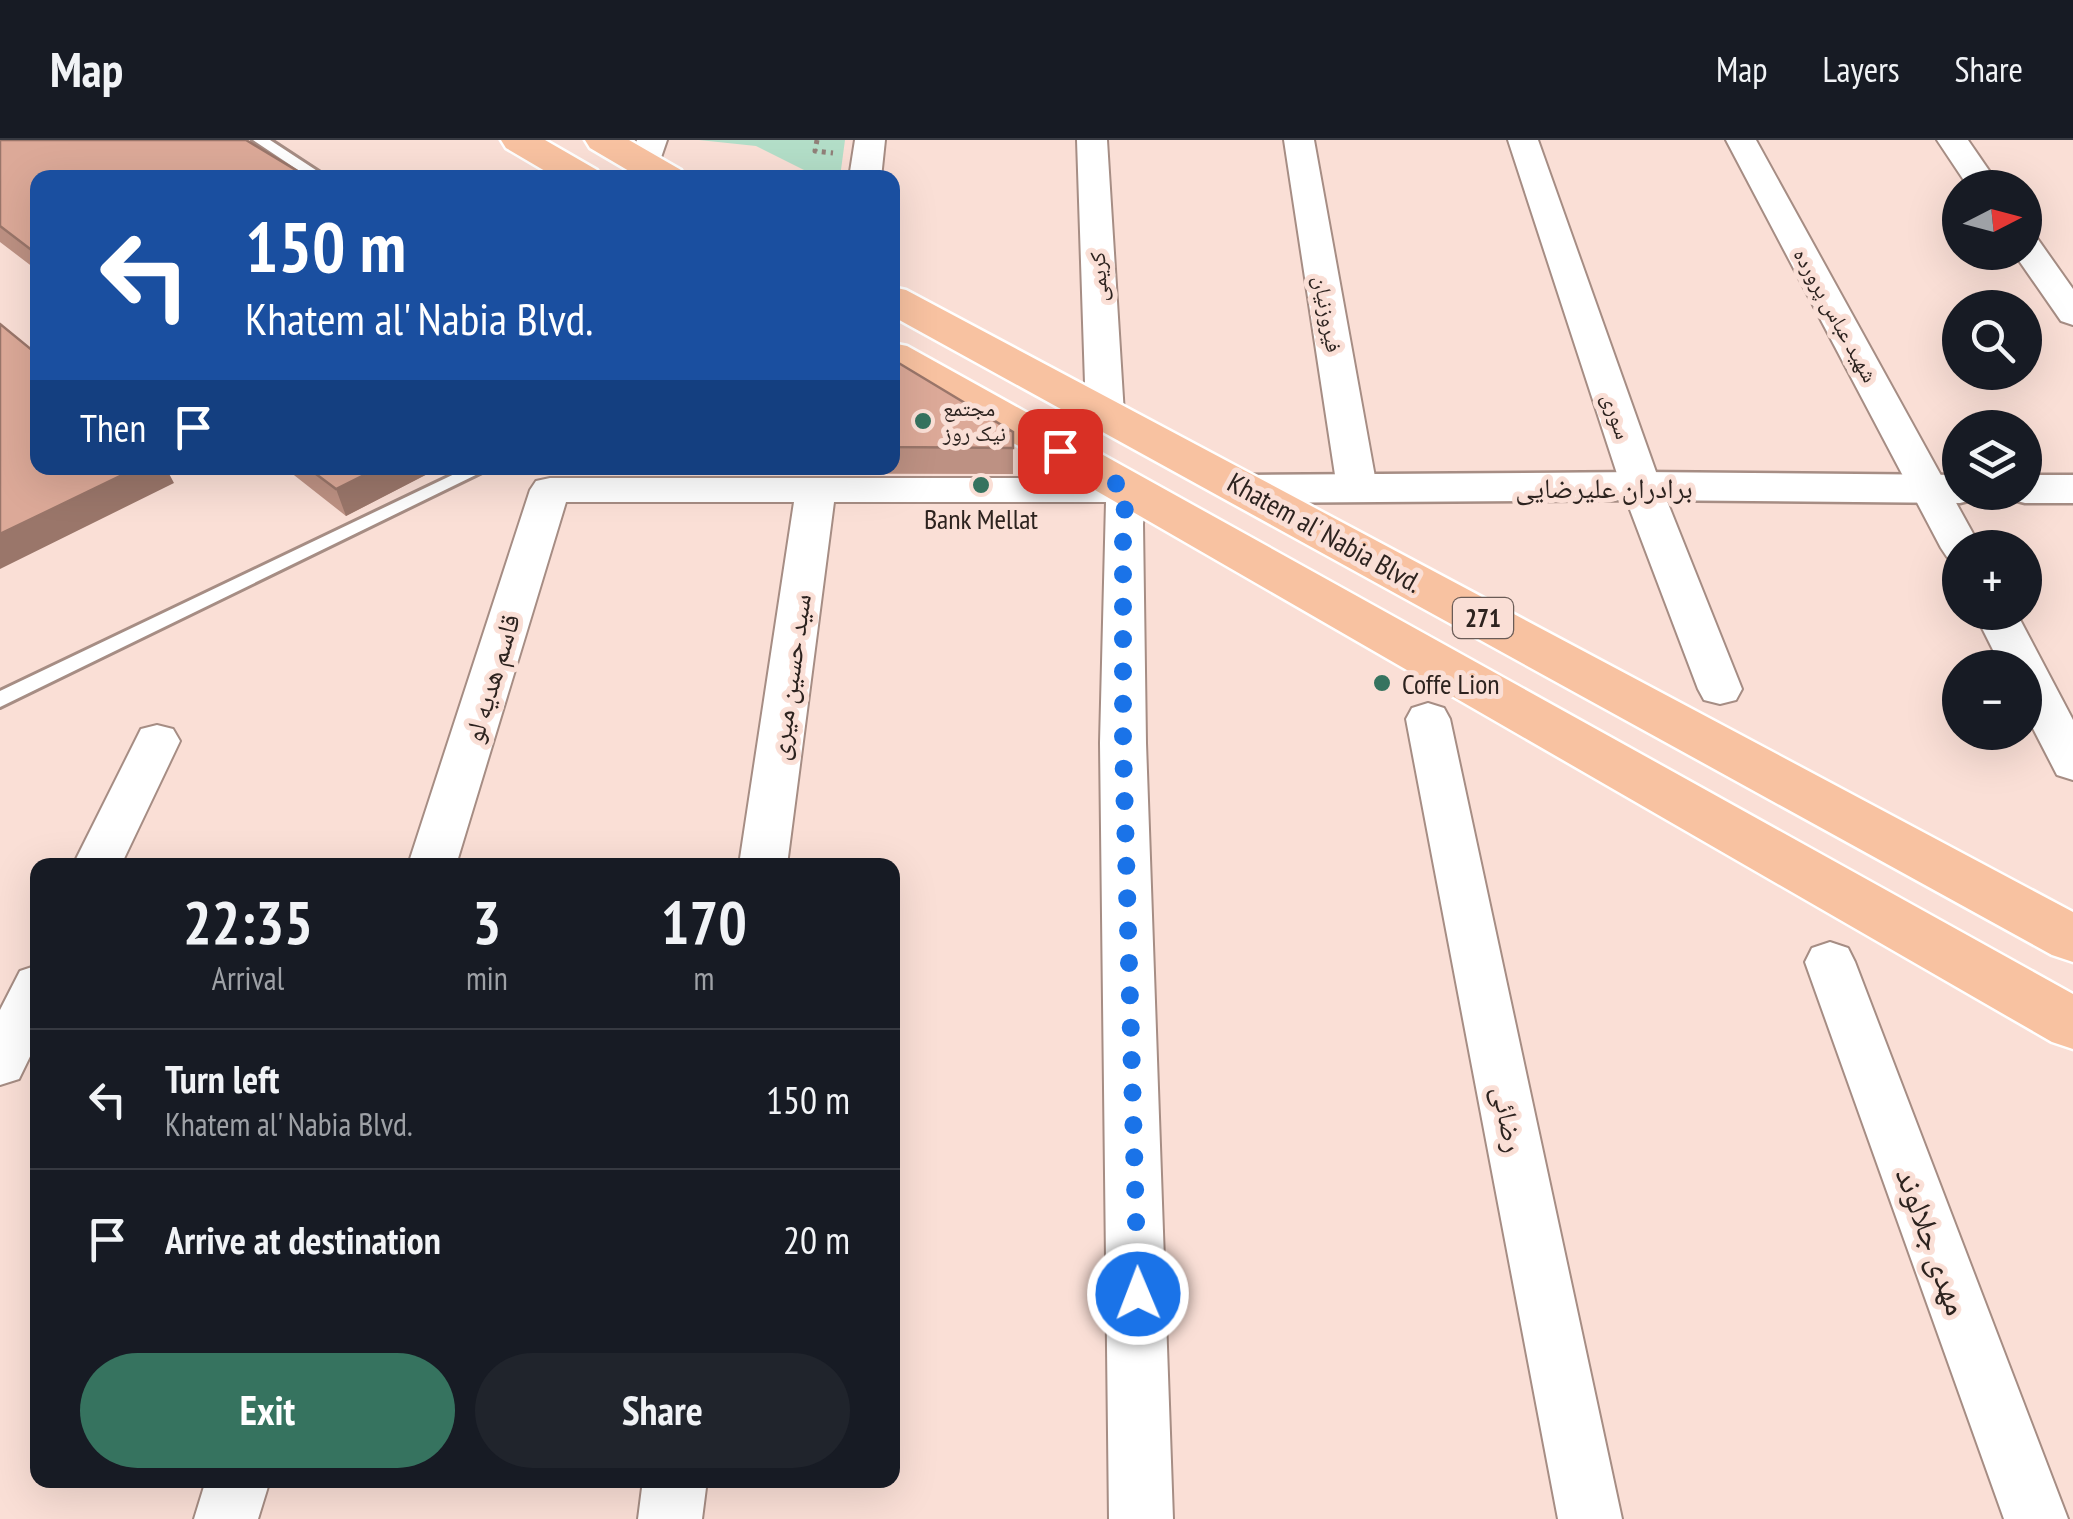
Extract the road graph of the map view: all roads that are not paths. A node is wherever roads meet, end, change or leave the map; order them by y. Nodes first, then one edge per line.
1 (260, 140) edge
2 (519, 140) edge
3 (603, 140) edge
4 (870, 140) edge
5 (1092, 140) edge
6 (1299, 140) edge
7 (1523, 140) edge
8 (1741, 140) edge
9 (1952, 140) edge
10 (655, 161) edge
11 (308, 170) edge
12 (570, 170) edge
13 (867, 170) edge
14 (1973, 170) edge
15 (2042, 269) edge
16 (900, 303) edge
17 (2073, 314) edge
18 (900, 359) edge
19 (1105, 414) junction
20 (466, 475) edge
21 (1942, 482) edge
22 (1641, 486) junction
23 (1357, 488) junction
24 (1942, 489) edge
25 (2042, 489) edge
26 (816, 490) junction
27 (1127, 490) junction
28 (1248, 490) junction
29 (2073, 490) edge
30 (1720, 690) dead end
31 (0, 700) edge
32 (2042, 703) edge
33 (1428, 718) dead end
34 (158, 741) dead end
35 (2073, 762) edge
36 (100, 858) edge
37 (434, 858) edge
38 (763, 858) edge
39 (2073, 939) edge
40 (1830, 962) dead end
41 (30, 1002) edge
42 (2073, 1024) edge
43 (0, 1063) edge
44 (236, 1488) edge
45 (674, 1488) edge
46 (226, 1519) edge
47 (670, 1519) edge
48 (1141, 1519) edge
49 (1590, 1519) edge
50 (2036, 1519) edge

1 - 11 lane
2 - 12 main road
3 - 10 main road
4 - 13 street
5 - 19 street, کریمی
6 - 23 street, فیروزنیان
7 - 22 street, سوری
8 - 21 street, شهید عباس پرورده
9 - 14 street
15 - 17 street
16 - 19 main road, Khatem al' Nabia Blvd. / 271
18 - 27 main road, Khatem al' Nabia Blvd. / 271
19 - 28 main road, Khatem al' Nabia Blvd. / 271
20 - 31 lane
22 - 23 main road, برادران علیرضایی
22 - 24 main road, برادران علیرضایی
22 - 30 street, سوری
23 - 28 main road, برادران علیرضایی
25 - 29 main road
26 - 27 street
26 - 37 street, قاسم هدیه لو
26 - 38 street, سید حسین میری
27 - 28 main road
27 - 42 main road, Khatem al' Nabia Blvd. / 271
27 - 48 street
28 - 39 main road, Khatem al' Nabia Blvd. / 271
32 - 35 street
33 - 49 street, رضائی
34 - 36 street
40 - 50 street, مهدی جلالوند
41 - 43 street
44 - 46 street
45 - 47 street

